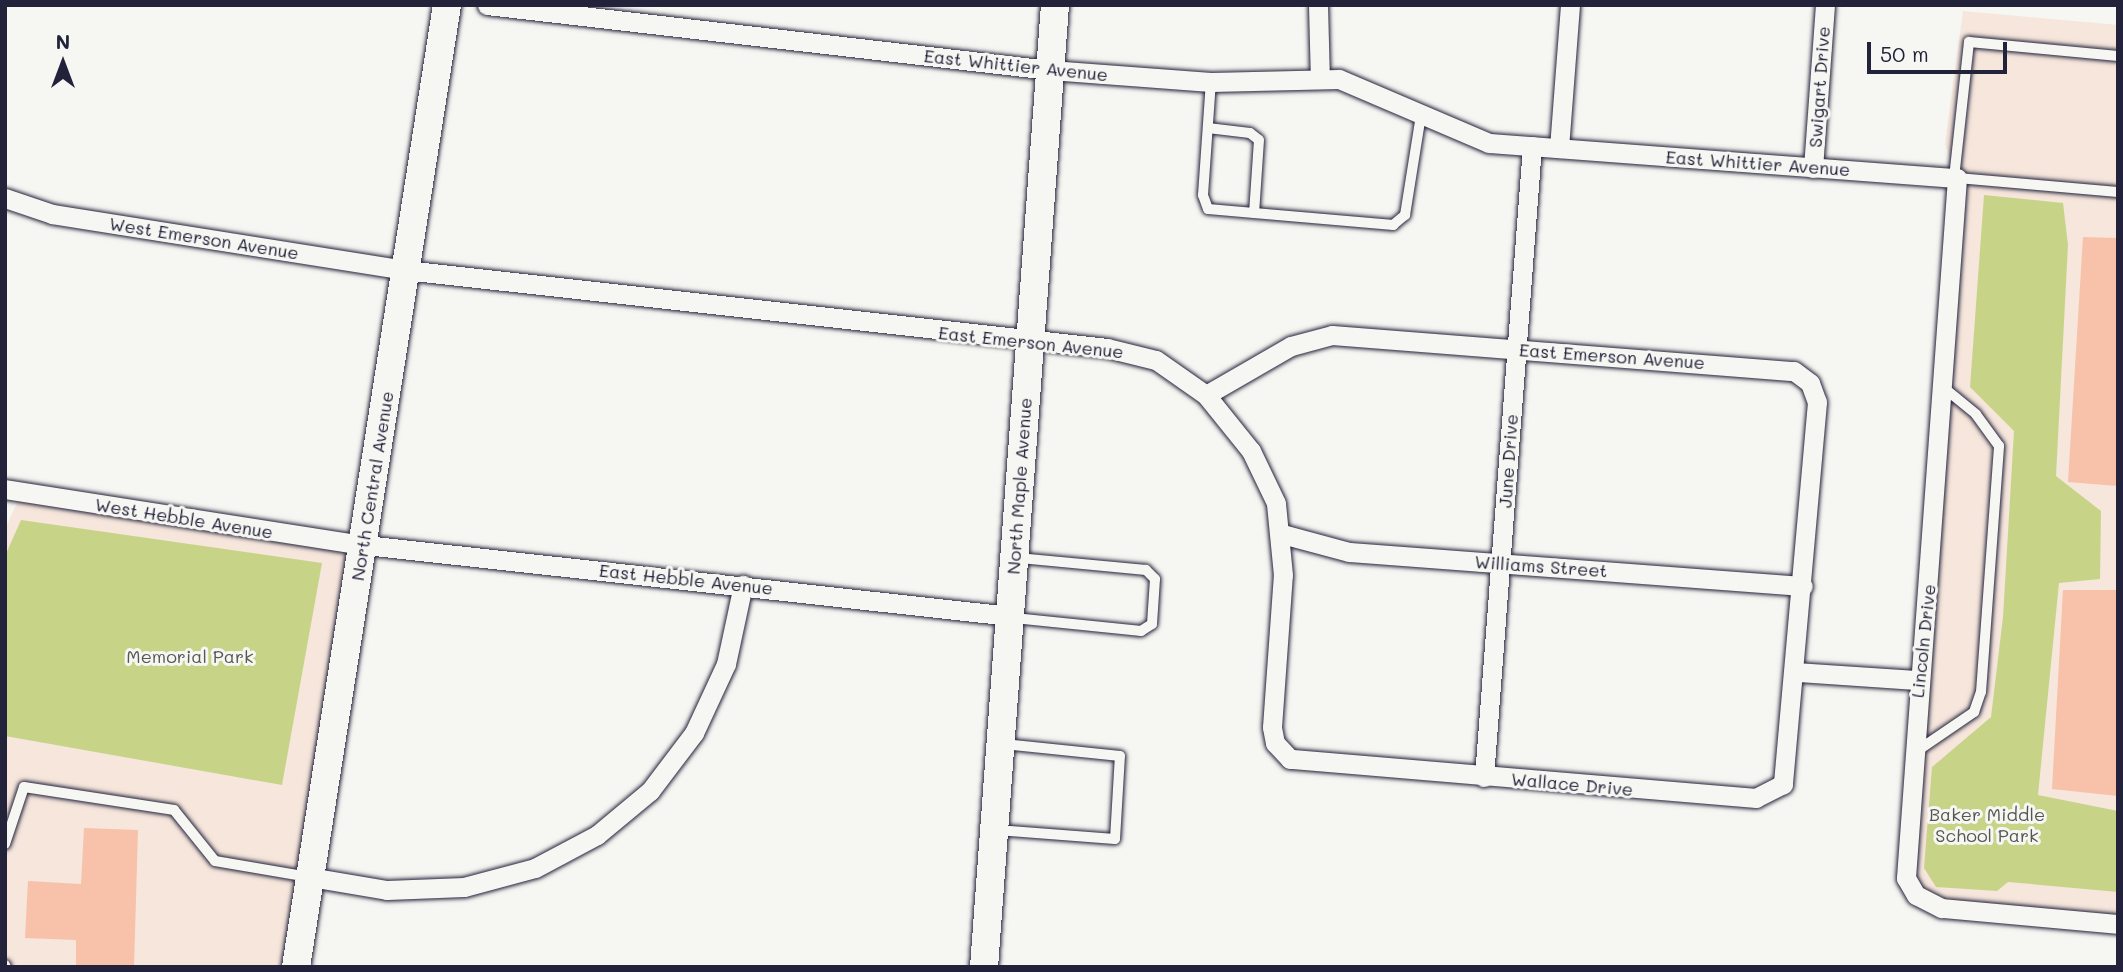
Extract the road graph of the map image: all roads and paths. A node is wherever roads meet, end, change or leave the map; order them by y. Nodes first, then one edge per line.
1 (447, 5) edge
2 (487, 5) edge
3 (1055, 5) edge
4 (1318, 5) edge
5 (1570, 5) edge
6 (1825, 5) edge
7 (2118, 56) edge
8 (1050, 70) junction
9 (1320, 79) junction
10 (1212, 82) junction
11 (1421, 115) junction
12 (1208, 128) junction
13 (1532, 145) junction
14 (1559, 148) junction
15 (1813, 168) junction
16 (1956, 178) junction
17 (2118, 192) edge
18 (5, 198) edge
19 (1254, 213) junction
20 (405, 270) junction
21 (1030, 342) junction
22 (1516, 349) junction
23 (1758, 367) joint
24 (1940, 385) junction
25 (1206, 395) junction
26 (5, 489) edge
27 (1282, 534) junction
28 (363, 542) junction
29 (1014, 558) junction
30 (1500, 563) junction
31 (743, 585) junction
32 (1803, 586) junction
33 (1010, 616) junction
34 (1797, 672) junction
35 (1918, 680) junction
36 (1000, 744) junction
37 (1913, 753) junction
38 (1484, 777) junction
39 (994, 830) junction
40 (5, 844) edge
41 (310, 877) junction
42 (2118, 925) edge
43 (296, 967) edge
44 (984, 967) edge

1 - 20 street, North Central Avenue
2 - 8 street, East Whittier Avenue
3 - 8 street, North Maple Avenue
4 - 9 street
5 - 14 street
6 - 15 street, Swigart Drive
7 - 16 lane
8 - 10 street, East Whittier Avenue
8 - 21 street, North Maple Avenue
9 - 10 street, East Whittier Avenue
9 - 11 street, East Whittier Avenue
10 - 12 lane
11 - 13 street, East Whittier Avenue
11 - 19 lane
12 - 19 lane
12 - 19 lane
13 - 14 street, East Whittier Avenue
13 - 22 street, June Drive
14 - 15 street, East Whittier Avenue
15 - 16 street, East Whittier Avenue
16 - 17 lane
16 - 24 street, Lincoln Drive
18 - 20 street, West Emerson Avenue
20 - 21 street, East Emerson Avenue
20 - 28 street, North Central Avenue
21 - 25 street, East Emerson Avenue
21 - 29 street, North Maple Avenue
22 - 23 street, East Emerson Avenue
22 - 25 street, East Emerson Avenue
22 - 30 street, June Drive
23 - 32 street, Wallace Drive
24 - 35 street, Lincoln Drive
24 - 37 lane
25 - 27 street, Wallace Drive
26 - 28 street, West Hebble Avenue
27 - 30 street, Williams Street
27 - 38 street, Wallace Drive
28 - 31 street, East Hebble Avenue
28 - 41 street, North Central Avenue
29 - 33 street, North Maple Avenue
29 - 33 lane
30 - 32 street, Williams Street
30 - 38 street, June Drive
31 - 33 street, East Hebble Avenue
31 - 41 street
32 - 34 street, Wallace Drive
33 - 36 street, North Maple Avenue
34 - 35 street
34 - 38 street, Wallace Drive
35 - 37 street, Lincoln Drive
36 - 39 street, North Maple Avenue
36 - 39 lane
37 - 42 street, Lincoln Drive
39 - 44 street, North Maple Avenue
40 - 41 lane
41 - 43 street, North Central Avenue

